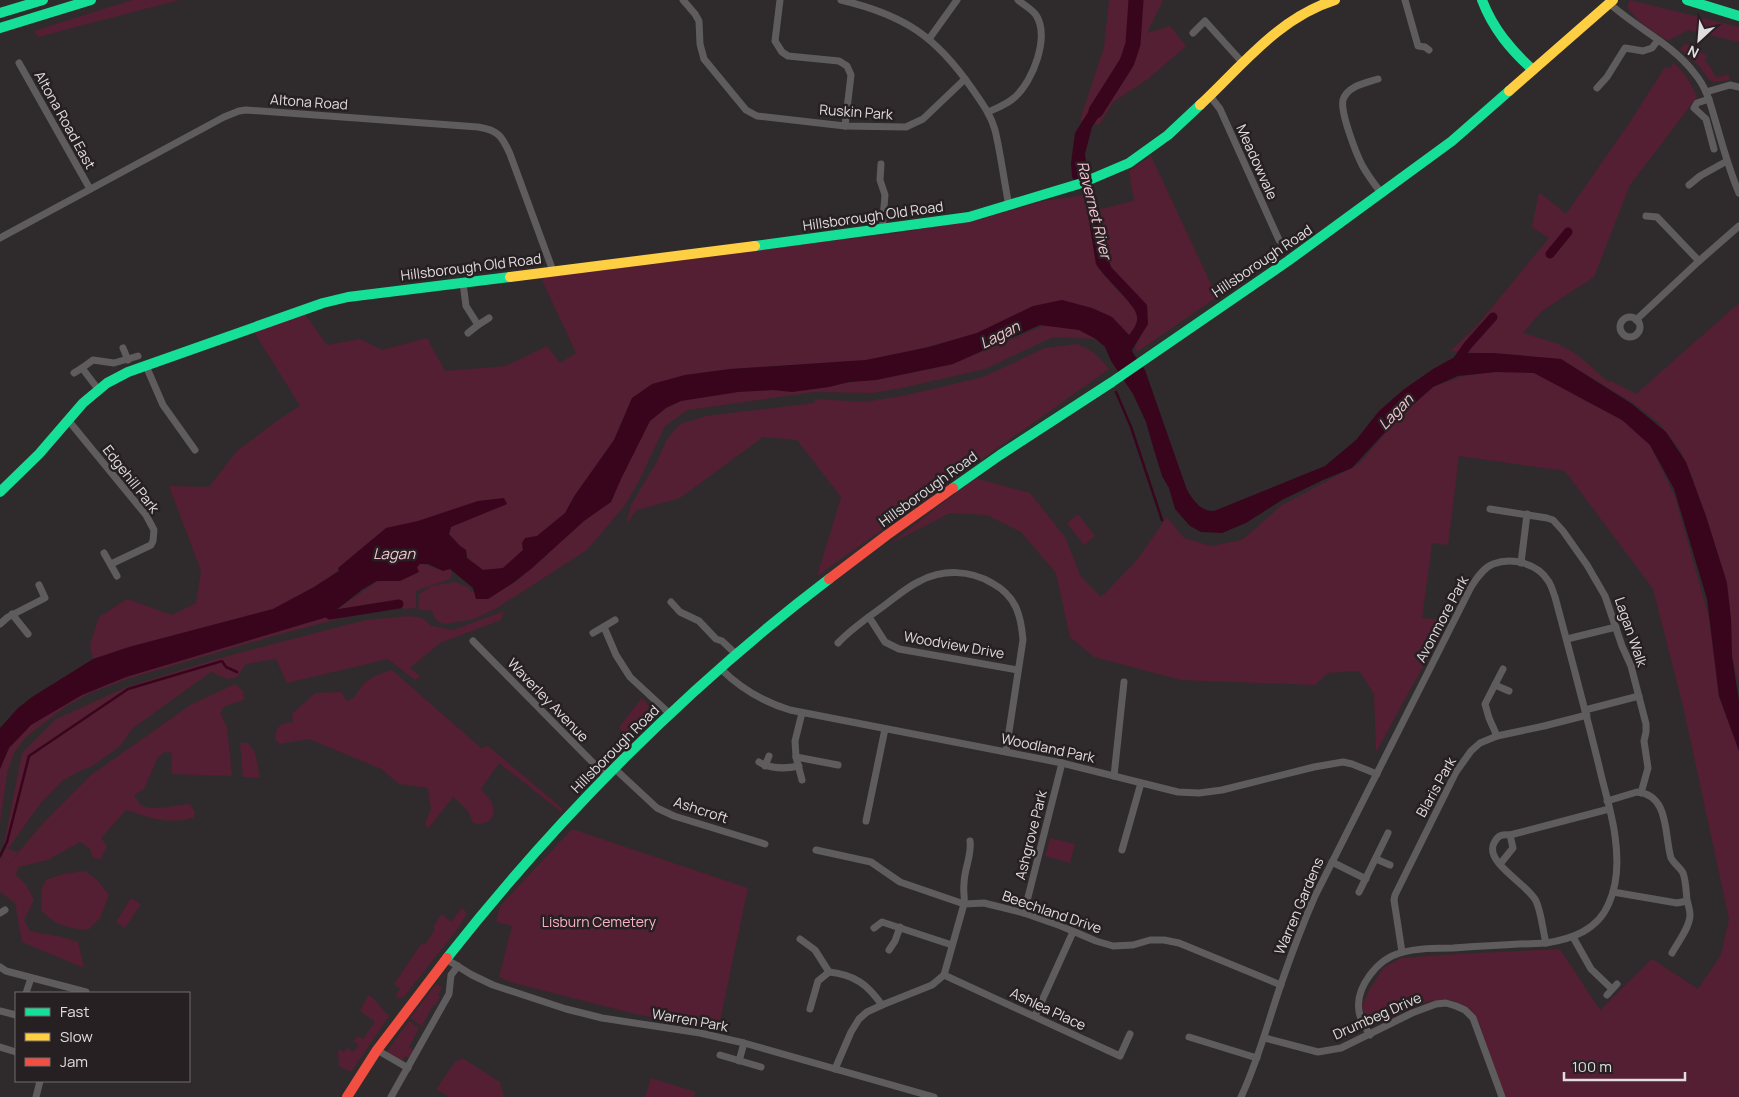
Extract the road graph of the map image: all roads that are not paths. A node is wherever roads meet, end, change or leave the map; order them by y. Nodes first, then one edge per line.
1 (43, 0) edge
2 (91, 0) edge
3 (683, 0) edge
4 (780, 0) edge
5 (841, 0) edge
6 (957, 0) edge
7 (1018, 0) edge
8 (1335, 0) edge
9 (1405, 0) edge
10 (1482, 0) edge
11 (1687, 0) edge
12 (1692, 0) edge
13 (1611, 2) edge
14 (870, 3) edge
15 (1739, 11) edge
16 (0, 13) edge
17 (1739, 16) edge
18 (0, 28) edge
19 (1193, 33) dead end
20 (929, 39) junction
21 (1658, 40) junction
22 (1429, 50) dead end
23 (1242, 62) junction
24 (19, 63) dead end
25 (1533, 70) junction
26 (965, 79) junction
27 (1378, 79) dead end
28 (1739, 87) edge
29 (1598, 88) dead end
30 (1210, 96) junction
31 (1707, 96) junction
32 (988, 112) junction
33 (845, 126) junction
34 (1714, 149) dead end
35 (1727, 161) junction
36 (881, 164) dead end
37 (1689, 185) dead end
38 (90, 189) junction
39 (1739, 193) edge
40 (1382, 194) junction
41 (1009, 206) junction
42 (1646, 216) dead end
43 (1739, 226) edge
44 (882, 230) junction
45 (0, 238) edge
46 (1279, 240) dead end
47 (1699, 261) junction
48 (553, 271) junction
49 (463, 283) junction
50 (489, 318) dead end
51 (1636, 320) dead end
52 (478, 326) junction
53 (468, 333) dead end
54 (123, 348) dead end
55 (138, 356) dead end
56 (128, 360) junction
57 (146, 366) junction
58 (82, 368) junction
59 (74, 374) dead end
60 (98, 389) junction
61 (68, 420) junction
62 (195, 450) dead end
63 (0, 492) edge
64 (1490, 509) dead end
65 (1527, 514) junction
66 (104, 553) dead end
67 (1521, 563) junction
68 (111, 564) junction
69 (117, 576) dead end
70 (39, 585) dead end
71 (671, 602) dead end
72 (12, 614) junction
73 (868, 617) junction
74 (615, 620) dead end
75 (0, 624) edge
76 (604, 627) junction
77 (1616, 627) junction
78 (28, 634) dead end
79 (593, 634) dead end
80 (473, 640) dead end
81 (1566, 640) junction
82 (838, 643) dead end
83 (737, 655) junction
84 (722, 668) junction
85 (1503, 669) dead end
86 (1018, 670) junction
87 (1124, 682) dead end
88 (1495, 685) junction
89 (1509, 691) dead end
90 (1639, 696) junction
91 (1586, 712) junction
92 (802, 713) junction
93 (670, 714) junction
94 (885, 729) junction
95 (1398, 733) joint
96 (1497, 736) junction
97 (1006, 751) junction
98 (768, 756) dead end
99 (796, 757) junction
100 (1062, 763) junction
101 (838, 765) dead end
102 (799, 766) junction
103 (614, 768) junction
104 (1376, 774) junction
105 (606, 776) junction
106 (1114, 776) junction
107 (802, 780) dead end
108 (1141, 783) junction
109 (1641, 792) junction
110 (1607, 801) junction
111 (1609, 809) junction
112 (866, 822) dead end
113 (1388, 833) dead end
114 (1510, 835) junction
115 (970, 841) dead end
116 (765, 844) dead end
117 (816, 850) dead end
118 (1122, 850) dead end
119 (1376, 858) junction
120 (1332, 862) junction
121 (1500, 864) junction
122 (1390, 865) dead end
123 (1366, 879) junction
124 (1359, 892) dead end
125 (1613, 892) junction
126 (1687, 901) junction
127 (964, 904) junction
128 (1024, 913) junction
129 (900, 927) junction
130 (874, 928) dead end
131 (1073, 932) junction
132 (1573, 937) junction
133 (800, 939) dead end
134 (1546, 943) junction
135 (952, 945) junction
136 (889, 950) dead end
137 (1402, 952) junction
138 (1672, 953) dead end
139 (446, 959) junction
140 (0, 966) edge
141 (458, 966) junction
142 (830, 972) junction
143 (944, 975) junction
144 (31, 978) junction
145 (1281, 985) junction
146 (1612, 989) dead end
147 (26, 992) edge
148 (86, 992) dead end
149 (882, 1005) junction
150 (810, 1009) dead end
151 (0, 1011) edge
152 (15, 1015) edge
153 (1035, 1016) junction
154 (1130, 1034) dead end
155 (1370, 1035) junction
156 (1189, 1037) dead end
157 (1264, 1038) junction
158 (744, 1043) junction
159 (0, 1048) edge
160 (378, 1050) junction
161 (15, 1052) edge
162 (720, 1055) dead end
163 (1257, 1058) junction
164 (739, 1061) junction
165 (761, 1067) dead end
166 (408, 1068) junction
167 (835, 1069) junction
168 (40, 1082) edge
169 (36, 1097) edge
170 (347, 1097) edge
171 (391, 1097) edge
172 (934, 1097) edge
173 (1241, 1097) edge
174 (1502, 1097) edge

1 - 16 main road
2 - 18 main road
3 - 33 street, Ruskin Park
4 - 33 street
5 - 14 street
6 - 20 street
7 - 32 street
8 - 23 main road, Hillsborough Old Road
9 - 22 street
10 - 25 main road
11 - 17 main road
12 - 15 main road
13 - 21 street
13 - 25 main road, Hillsborough Road
14 - 20 street
19 - 23 street
20 - 26 street
21 - 29 street
21 - 31 street
23 - 30 main road, Hillsborough Old Road
24 - 38 street, Altona Road East
25 - 40 main road, Hillsborough Road
26 - 32 street
26 - 33 street, Ruskin Park
27 - 40 street
28 - 31 street
30 - 41 main road, Hillsborough Old Road
30 - 46 street, Meadowvale
31 - 34 street
31 - 35 street
32 - 41 street
35 - 37 street
35 - 39 street
36 - 44 street
38 - 45 street, Altona Road
38 - 48 street, Altona Road
40 - 83 main road, Hillsborough Road
41 - 44 main road, Hillsborough Old Road
42 - 47 street
43 - 47 street
44 - 48 main road, Hillsborough Old Road
47 - 51 street
48 - 49 main road, Hillsborough Old Road
49 - 52 street
49 - 57 main road, Hillsborough Old Road
50 - 52 street
52 - 53 street
54 - 56 street
55 - 56 street
56 - 58 street
57 - 60 main road
57 - 62 street
58 - 59 street
58 - 60 street
60 - 61 main road
61 - 63 main road
61 - 68 street, Edgehill Park
64 - 65 street, Lagan Walk
65 - 67 street
65 - 77 street, Lagan Walk
66 - 68 street
67 - 81 street, Avonmore Park
67 - 95 street, Avonmore Park
68 - 69 street
70 - 72 street
71 - 83 street
72 - 75 street
72 - 78 street
73 - 82 street
73 - 86 street, Woodview Drive
73 - 86 street
74 - 76 street
76 - 79 street
76 - 93 street
77 - 81 street
77 - 90 street, Lagan Walk
80 - 105 street, Waverley Avenue
81 - 91 street, Avonmore Park
83 - 84 main road, Hillsborough Road
84 - 92 street, Woodland Park
84 - 93 main road, Hillsborough Road
85 - 88 street
86 - 97 street
87 - 106 street
88 - 89 street
88 - 96 street
90 - 91 street
90 - 109 street, Lagan Walk
91 - 96 street, Blaris Park
91 - 110 street, Avonmore Park
92 - 94 street, Woodland Park
92 - 99 street
93 - 103 main road, Hillsborough Road
94 - 97 street, Woodland Park
94 - 112 street
95 - 104 street, Warren Gardens
96 - 137 street, Blaris Park
97 - 100 street, Woodland Park
98 - 102 street
99 - 101 street
99 - 102 street
100 - 106 street, Woodland Park
100 - 128 street, Ashgrove Park
102 - 107 street
103 - 105 main road, Hillsborough Road
103 - 116 street, Ashcroft
104 - 108 street, Woodland Park
104 - 120 street, Warren Gardens
105 - 139 main road, Hillsborough Road
106 - 108 street, Woodland Park
108 - 118 street
109 - 110 street
109 - 126 street
110 - 111 street, Avonmore Park
111 - 114 street
111 - 125 street, Avonmore Park
113 - 119 street
114 - 121 street
114 - 121 street
115 - 127 street
117 - 127 street, Beechland Drive
119 - 122 street
119 - 123 street
120 - 123 street
120 - 145 street, Warren Gardens
121 - 134 street
123 - 124 street
125 - 126 street
125 - 132 street, Avonmore Park
126 - 138 street
127 - 128 street, Beechland Drive
127 - 135 street
128 - 131 street, Beechland Drive
129 - 130 street
129 - 135 street
129 - 136 street
131 - 145 street, Beechland Drive
131 - 153 street
132 - 134 street, Avonmore Park
132 - 146 street
133 - 142 street
134 - 137 street, Avonmore Park
135 - 143 street
137 - 155 street, Avonmore Park
139 - 141 street, Warren Park
139 - 160 main road, Hillsborough Road
140 - 144 street
141 - 158 street, Warren Park
141 - 166 street
142 - 149 street
142 - 150 street
143 - 149 street
143 - 153 street, Ashlea Place
144 - 147 street
144 - 148 street
145 - 157 street, Warren Gardens
149 - 167 street
151 - 152 street
153 - 154 street, Ashlea Place
155 - 157 street, Drumbeg Drive
155 - 174 street, Drumbeg Drive
156 - 163 street
157 - 163 street, Warren Gardens
158 - 164 street
158 - 167 street, Warren Park
159 - 161 street
160 - 166 street
160 - 170 main road, Hillsborough Road
162 - 164 street
163 - 173 street, Warren Gardens
164 - 165 street
166 - 171 street
167 - 172 street, Warren Park
168 - 169 street

